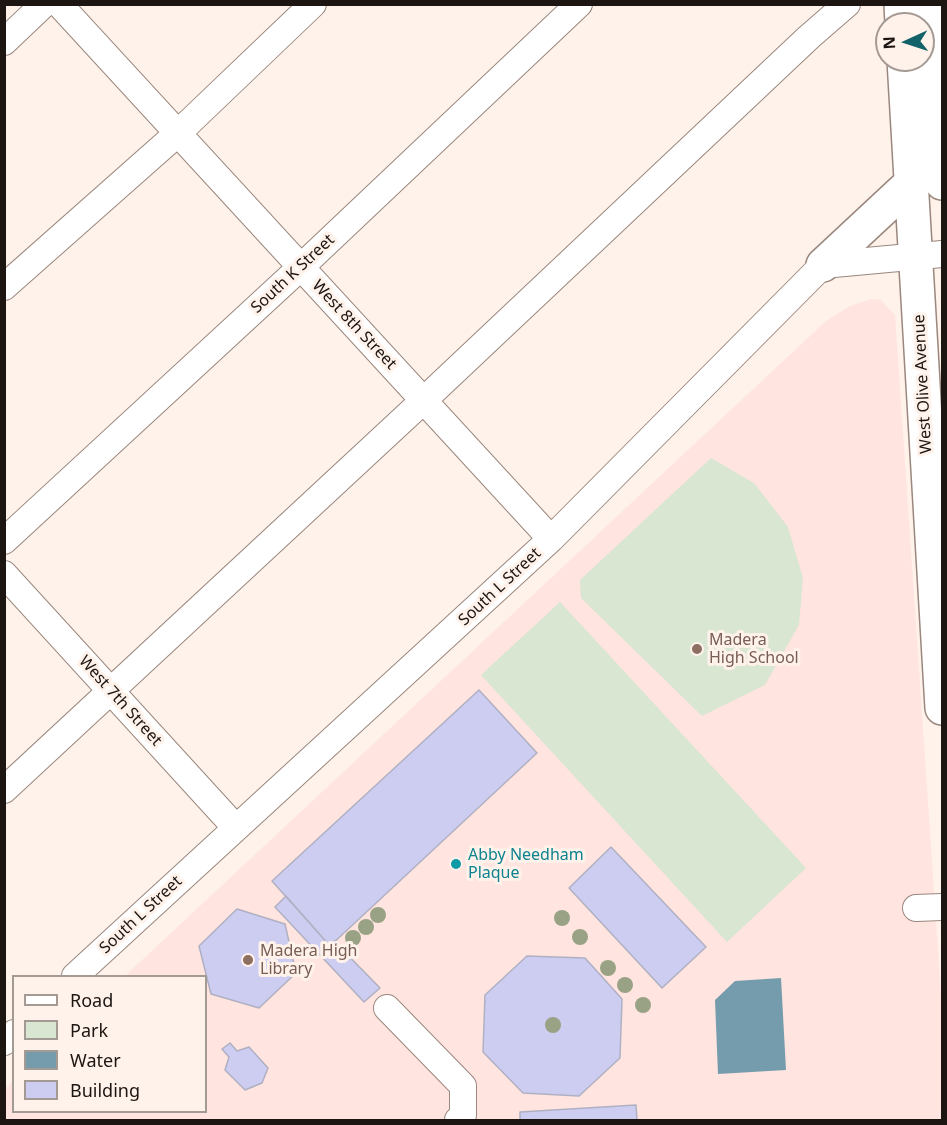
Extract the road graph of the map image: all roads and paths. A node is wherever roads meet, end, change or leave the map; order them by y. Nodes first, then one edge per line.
1 (45, 4) edge
2 (59, 4) edge
3 (313, 4) edge
4 (579, 4) edge
5 (847, 4) edge
6 (932, 4) edge
7 (4, 42) edge
8 (906, 72) edge
9 (177, 133) junction
10 (927, 183) edge
11 (929, 255) edge
12 (823, 265) junction
13 (301, 267) junction
14 (4, 287) edge
15 (424, 400) junction
16 (551, 539) junction
17 (4, 541) edge
18 (4, 574) edge
19 (111, 691) junction
20 (942, 708) edge
21 (4, 790) edge
22 (236, 828) junction
23 (942, 907) edge
24 (916, 908) dead end
25 (76, 975) edge
26 (387, 1008) dead end
27 (458, 1120) edge

1 - 7 street
2 - 9 street, West 8th Street
3 - 9 street
4 - 13 street, South K Street
5 - 15 street
6 - 10 main road, West Olive Avenue
8 - 10 main road, West Olive Avenue
9 - 13 street, West 8th Street
9 - 14 street
10 - 11 main road, West Olive Avenue
10 - 12 main road
11 - 12 street
11 - 20 main road, West Olive Avenue
12 - 16 street, South L Street
13 - 15 street, West 8th Street
13 - 17 street, South K Street
15 - 16 street, West 8th Street
15 - 19 street
16 - 22 street, South L Street
18 - 19 street, West 7th Street
19 - 21 street
19 - 22 street, West 7th Street
22 - 25 street, South L Street
23 - 24 street
26 - 27 street

